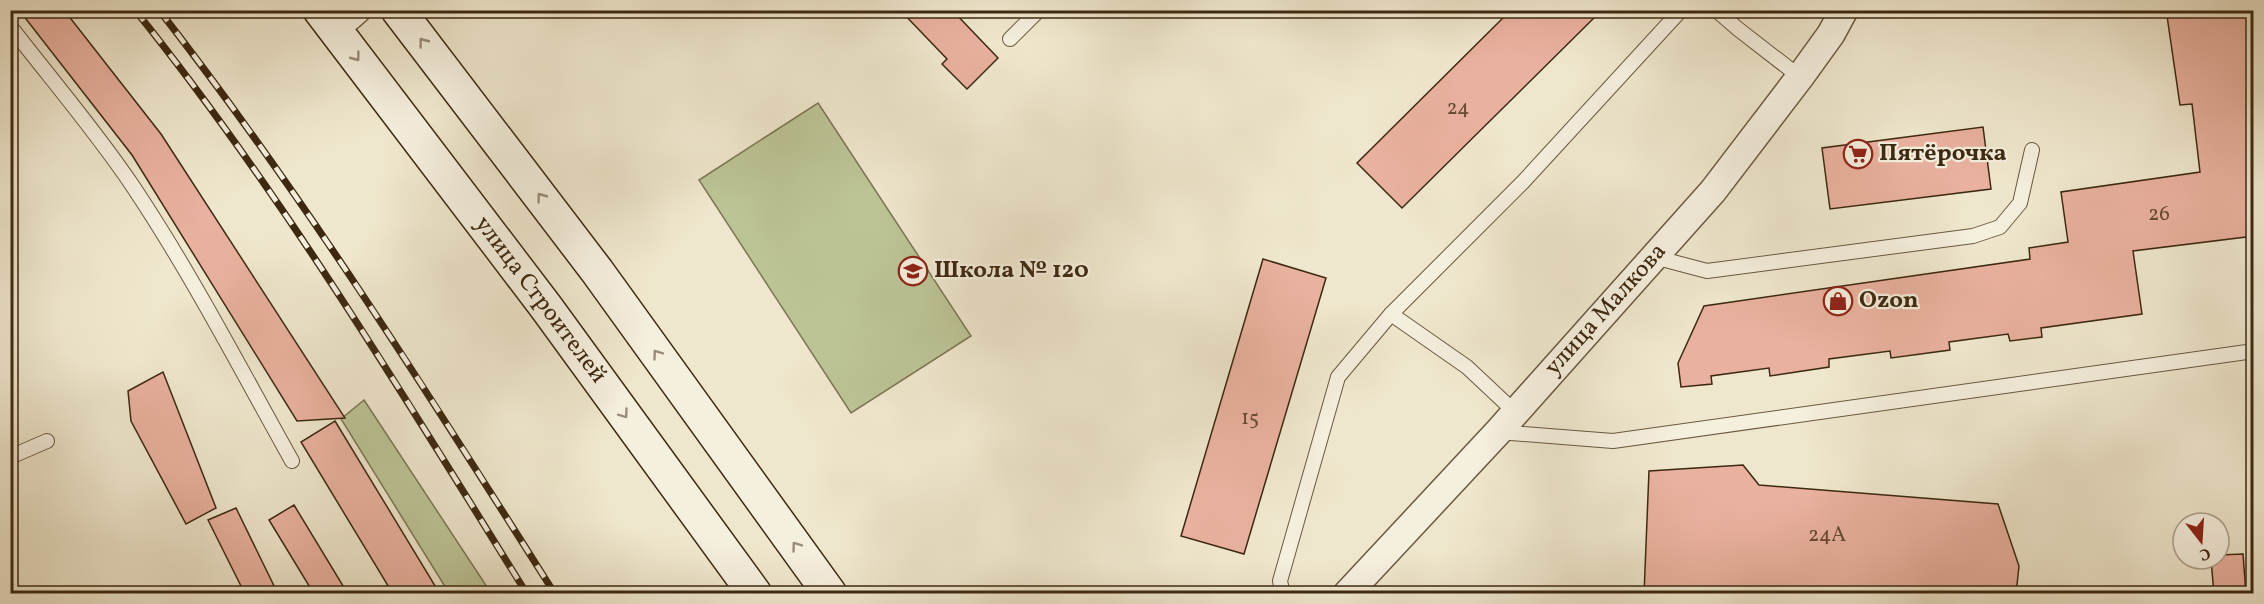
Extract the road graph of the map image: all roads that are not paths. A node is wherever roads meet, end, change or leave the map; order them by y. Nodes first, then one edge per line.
1 (398, 10) edge
2 (1038, 10) edge
3 (1681, 10) edge
4 (1716, 10) edge
5 (1844, 10) edge
6 (337, 17) edge
7 (10, 26) edge
8 (1010, 39) dead end
9 (1800, 77) junction
10 (2032, 150) dead end
11 (1654, 257) junction
12 (1391, 314) junction
13 (2253, 351) edge
14 (1516, 412) junction
15 (1498, 432) junction
16 (47, 441) dead end
17 (10, 457) edge
18 (292, 460) dead end
19 (755, 594) edge
20 (830, 594) edge
21 (1283, 594) edge
22 (1347, 594) edge

20 -> 1 main road
2 - 8 lane
3 - 12 lane
4 - 9 lane
5 - 9 street, улица Малкова
6 -> 19 main road, улица Строителей
7 - 18 lane
9 - 11 street, улица Малкова
10 - 11 lane
11 - 14 street, улица Малкова
12 - 14 lane
12 - 21 lane
13 - 15 lane
14 - 15 street, улица Малкова
15 - 22 street, улица Малкова
16 - 17 lane

